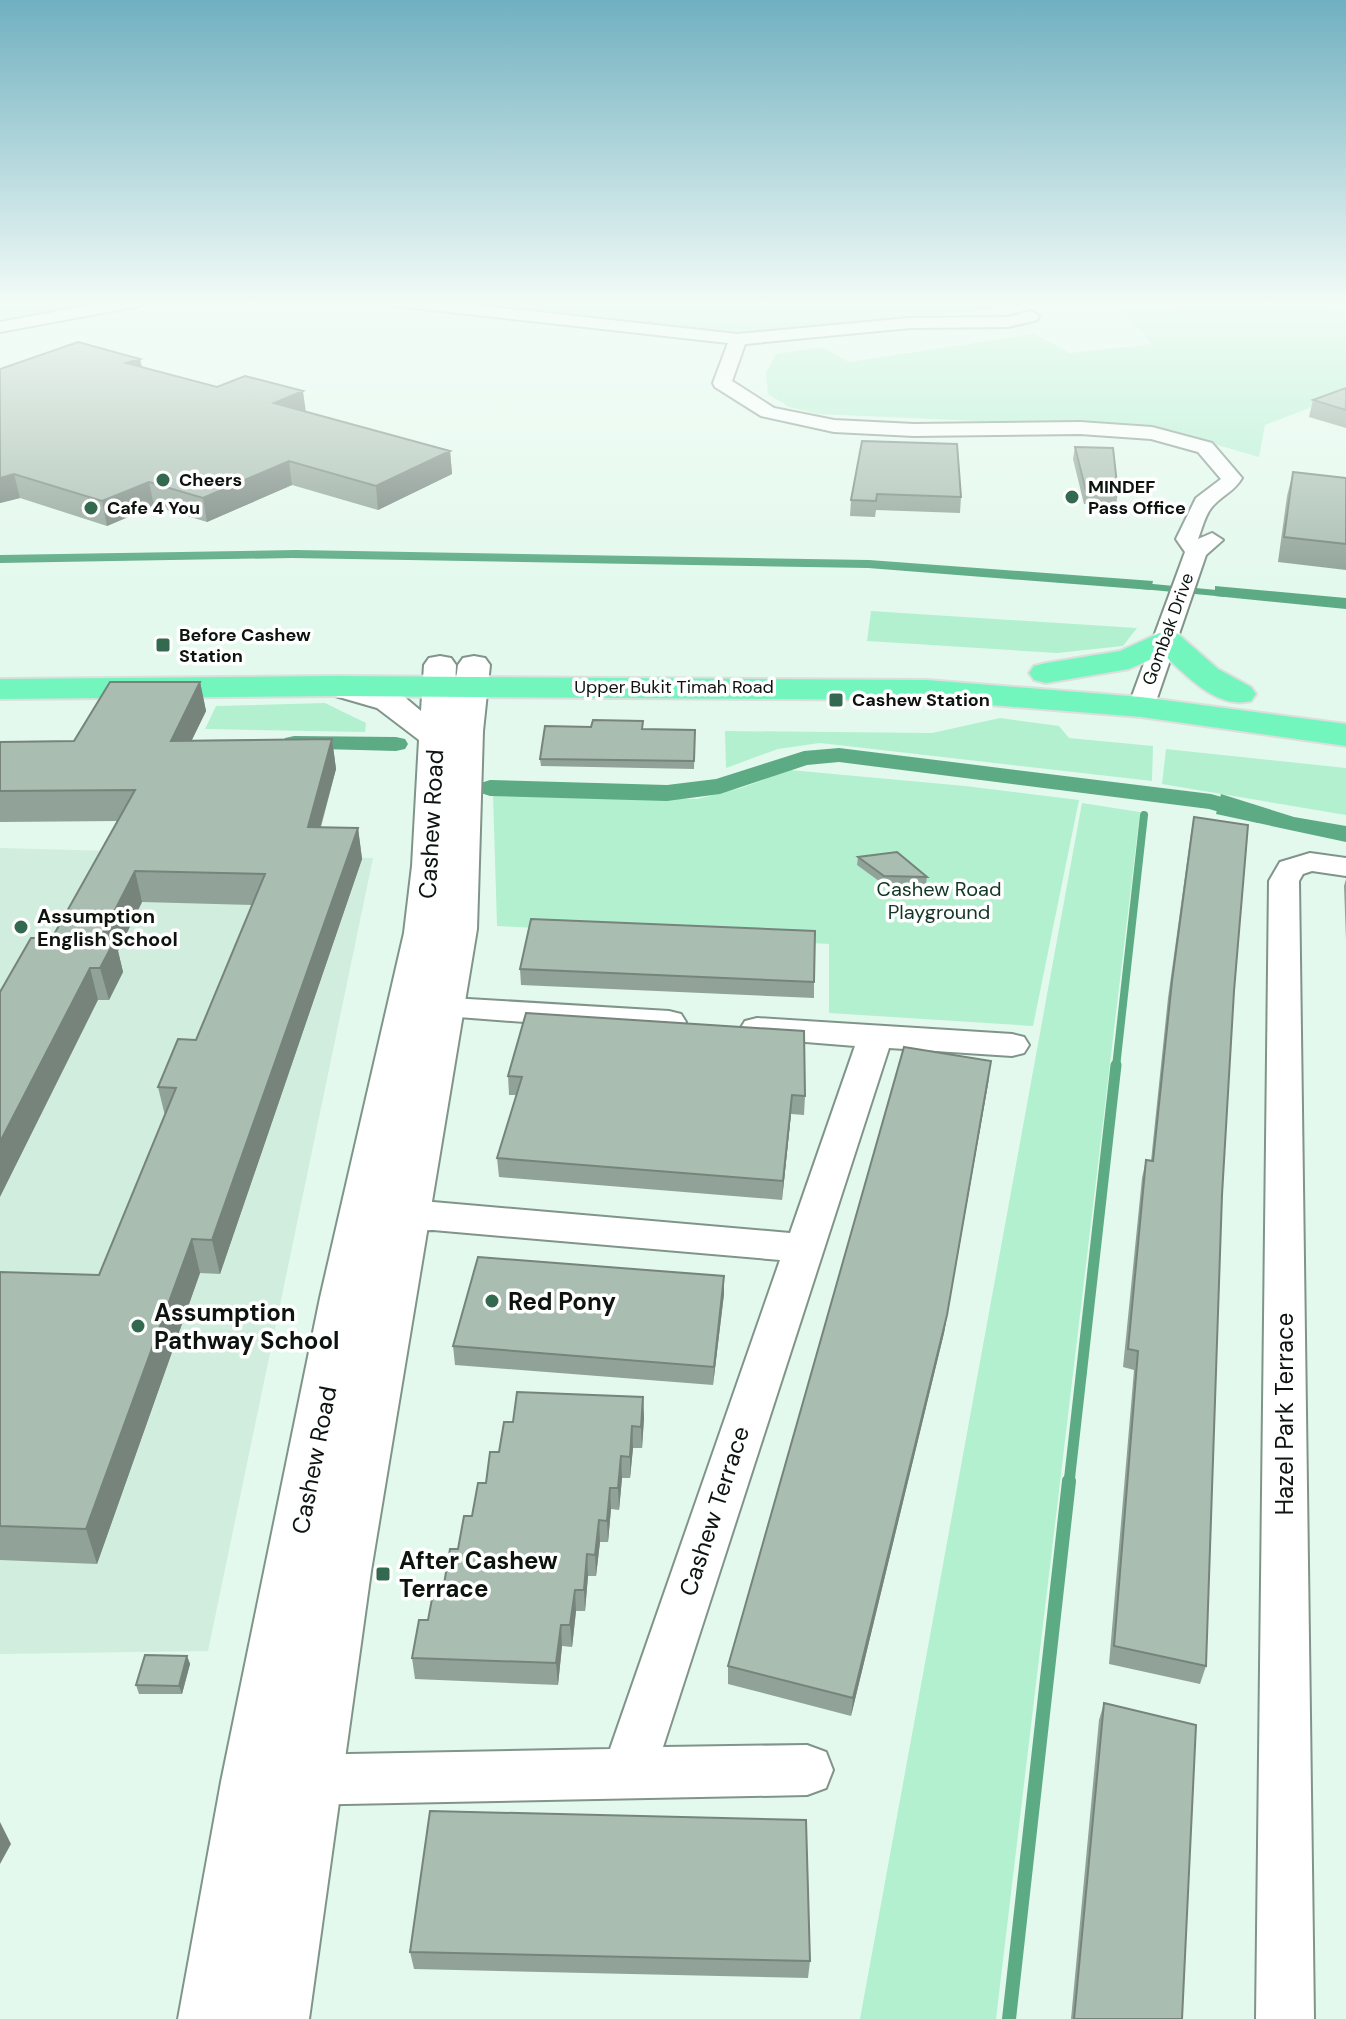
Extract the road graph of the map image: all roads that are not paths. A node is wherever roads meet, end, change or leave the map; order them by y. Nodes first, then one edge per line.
1 (736, 395) edge
2 (1166, 640) junction
3 (0, 668) edge
4 (1046, 673) junction
5 (778, 675) junction
6 (456, 676) junction
7 (336, 686) junction
8 (0, 689) edge
9 (1239, 694) junction
10 (1145, 695) junction
11 (1346, 710) edge
12 (1346, 735) edge
13 (446, 763) junction
14 (1346, 867) edge
15 (427, 1006) junction
16 (875, 1037) junction
17 (1012, 1045) dead end
18 (382, 1217) junction
19 (802, 1248) junction
20 (807, 1770) dead end
21 (628, 1774) junction
22 (283, 1781) junction
23 (214, 2019) edge
24 (273, 2019) edge
25 (1285, 2019) edge

1 - 2 street, Gombak Drive
2 - 4 highway
2 - 9 highway
2 - 10 street, Gombak Drive
3 - 6 highway, Upper Bukit Timah Road
4 - 5 highway, Upper Bukit Timah Road
4 - 10 highway, Upper Bukit Timah Road
5 - 6 highway, Upper Bukit Timah Road
5 - 10 highway, Upper Bukit Timah Road
6 - 7 highway, Upper Bukit Timah Road
6 - 13 street, Cashew Road
7 - 8 highway, Upper Bukit Timah Road
7 - 13 street
9 - 10 highway, Upper Bukit Timah Road
9 - 11 highway, Upper Bukit Timah Road
10 - 12 highway, Upper Bukit Timah Road
13 - 15 street, Cashew Road
14 - 25 street, Hazel Park Terrace
15 - 16 street
15 - 18 street, Cashew Road
16 - 17 street
16 - 19 street, Cashew Terrace
18 - 19 street
18 - 22 street, Cashew Road
19 - 21 street, Cashew Terrace
20 - 21 street
21 - 22 street
22 - 23 street, Cashew Road
22 - 24 street, Cashew Road

